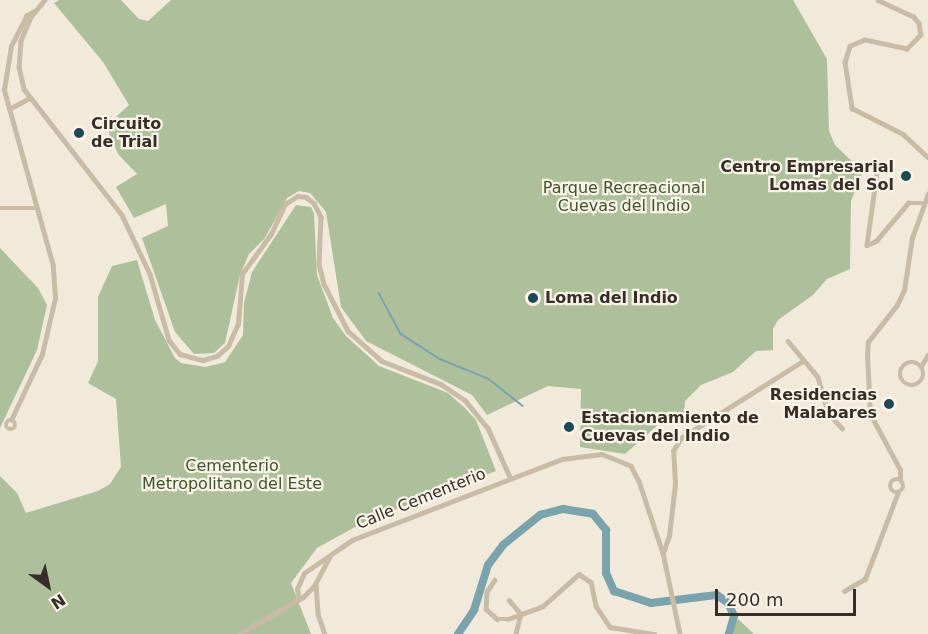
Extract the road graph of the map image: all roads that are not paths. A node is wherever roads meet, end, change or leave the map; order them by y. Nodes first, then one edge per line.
1 (45, 0) edge
2 (878, 0) edge
3 (36, 9) junction
4 (28, 99) junction
5 (9, 109) junction
6 (928, 156) edge
7 (877, 173) dead end
8 (928, 194) edge
9 (925, 204) junction
10 (0, 208) edge
11 (35, 208) junction
12 (788, 341) dead end
13 (928, 355) edge
14 (803, 361) junction
15 (921, 366) junction
16 (11, 420) dead end
17 (842, 428) dead end
18 (510, 477) junction
19 (900, 480) junction
20 (898, 492) junction
21 (332, 552) junction
22 (663, 553) junction
23 (302, 578) junction
24 (495, 580) dead end
25 (315, 585) junction
26 (844, 591) dead end
27 (299, 599) junction
28 (509, 600) dead end
29 (521, 614) junction
30 (239, 634) edge
31 (325, 634) edge
32 (516, 634) edge
33 (654, 634) edge
34 (680, 634) edge

1 - 3 street
2 - 6 street
3 - 4 street
3 - 5 street
4 - 5 street
4 - 18 street
5 - 11 street
7 - 9 street
8 - 9 street
9 - 19 street
10 - 11 street
11 - 16 street
12 - 14 street
13 - 15 street
14 - 17 street
14 - 22 street
15 - 15 street
18 - 21 street, Calle Cementerio
18 - 22 street, Calle Cementerio
19 - 20 street
19 - 20 street
20 - 26 street
21 - 23 street, Calle Cementerio
21 - 25 street
22 - 34 street, Calle Cementerio
23 - 25 street
23 - 27 street
24 - 29 street
25 - 27 street
25 - 31 street
27 - 30 street
28 - 29 street
29 - 32 street
29 - 33 street

